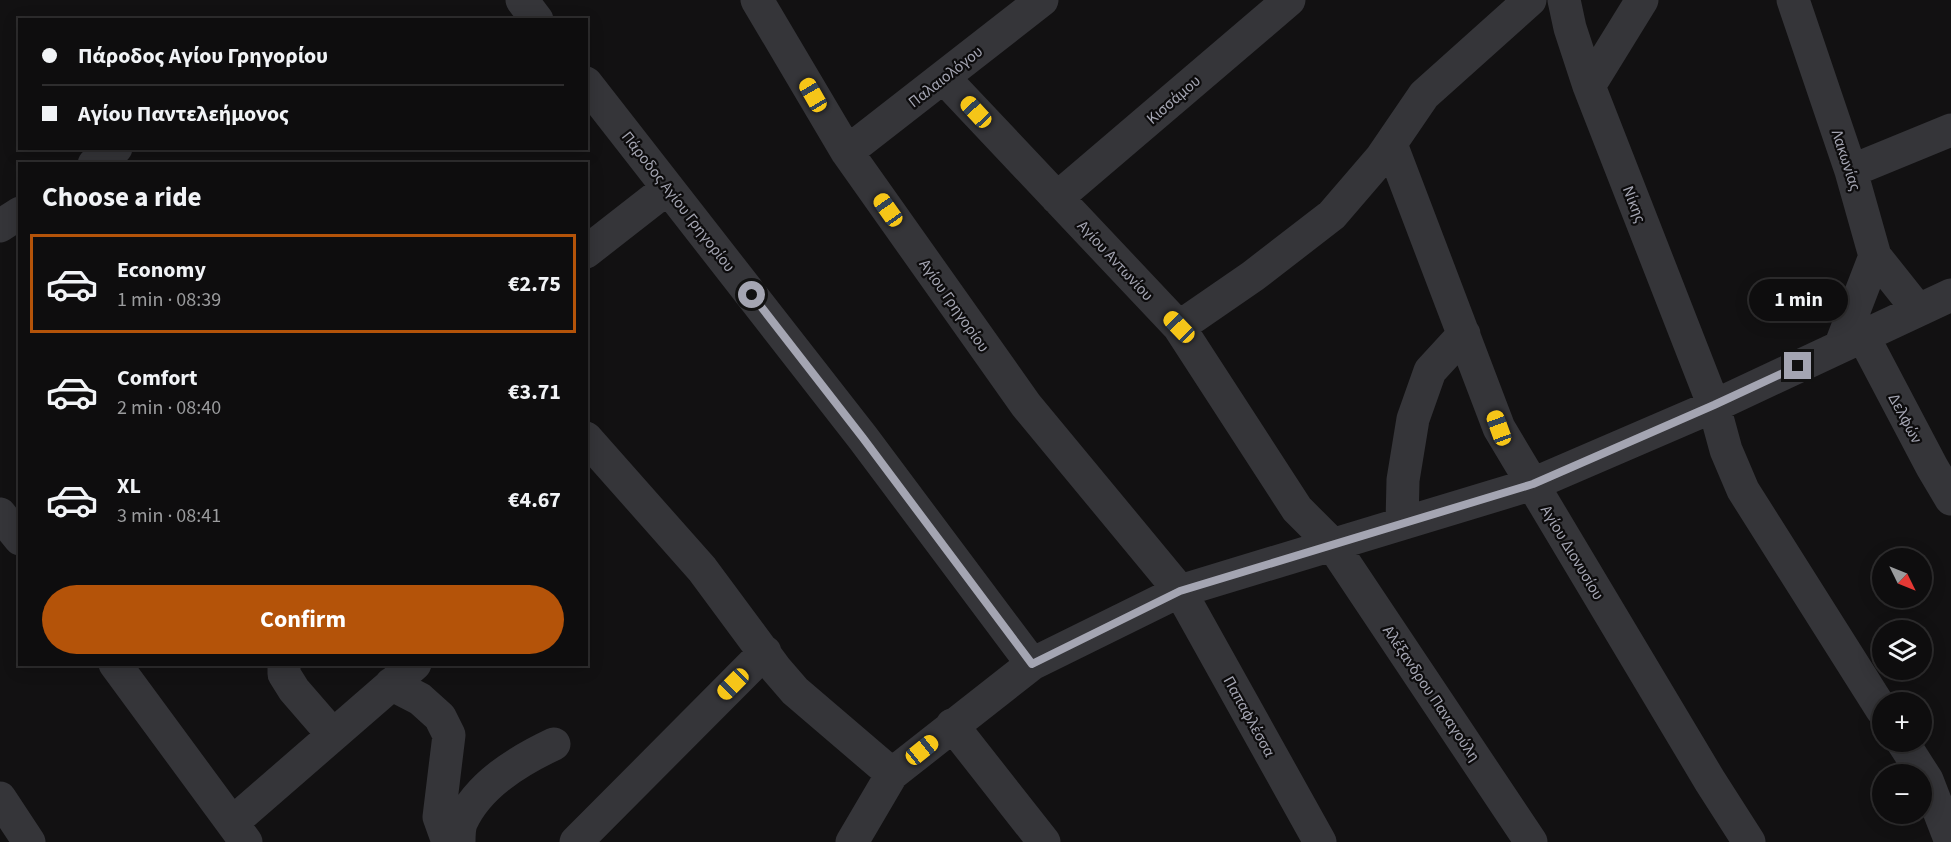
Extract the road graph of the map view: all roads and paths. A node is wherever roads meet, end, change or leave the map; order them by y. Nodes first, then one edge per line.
1 (522, 0) edge
2 (757, 0) edge
3 (1042, 0) edge
4 (1288, 0) edge
5 (1530, 0) edge
6 (1564, 0) edge
7 (1642, 0) edge
8 (1793, 0) edge
9 (536, 18) edge
10 (944, 78) junction
11 (588, 86) edge
12 (1589, 86) junction
13 (1951, 130) edge
14 (1391, 144) junction
15 (113, 150) edge
16 (847, 152) junction
17 (97, 162) edge
18 (1851, 171) junction
19 (668, 188) junction
20 (1057, 198) junction
21 (18, 214) edge
22 (0, 226) edge
23 (588, 250) edge
24 (1875, 256) junction
25 (1951, 295) edge
26 (1918, 310) junction
27 (1179, 327) junction
28 (1464, 334) junction
29 (1851, 341) junction
30 (1714, 405) junction
31 (588, 440) edge
32 (1941, 464) edge
33 (1533, 484) junction
34 (1951, 499) edge
35 (0, 513) edge
36 (1402, 523) junction
37 (18, 536) edge
38 (1332, 544) junction
39 (1180, 591) junction
40 (765, 652) junction
41 (1032, 664) junction
42 (116, 666) edge
43 (284, 666) edge
44 (403, 674) edge
45 (1872, 694) edge
46 (952, 725) junction
47 (333, 735) junction
48 (554, 744) dead end
49 (1909, 752) edge
50 (892, 774) junction
51 (239, 832) edge
52 (448, 842) edge
53 (459, 842) edge
54 (576, 842) edge
55 (852, 842) edge
56 (1044, 842) edge
57 (1320, 842) edge
58 (1531, 842) edge
59 (1749, 842) edge
60 (1951, 842) edge

1 - 9 street
2 - 16 street, Αγίου Γρηγορίου
3 - 10 street, Παλαιολόγου
4 - 20 street, Κισσάμου
5 - 14 street
6 - 12 street, Νίκης
7 - 12 street
8 - 18 street, Λακωνίας
10 - 16 street, Παλαιολόγου
10 - 20 street, Αγίου Αντωνίου
11 - 19 street, Πάροδος Αγίου Γρηγορίου
12 - 30 street, Νίκης
13 - 18 street
14 - 27 street
14 - 28 street, Αγίου Διονυσίου
15 - 17 street
16 - 39 street, Αγίου Γρηγορίου
18 - 24 street, Λακωνίας
19 - 23 street
19 - 41 street, Πάροδος Αγίου Γρηγορίου
20 - 27 street, Αγίου Αντωνίου
21 - 22 street
24 - 26 street, Λακωνίας
24 - 29 street
25 - 26 street
26 - 29 street
27 - 38 street, Αγίου Αντωνίου
28 - 33 street, Αγίου Διονυσίου
28 - 36 street
29 - 30 street
29 - 32 street, Δελφών
30 - 33 street
30 - 45 street, Νίκης
31 - 40 street
32 - 34 street, Δελφών
33 - 36 street
33 - 59 street, Αγίου Διονυσίου
35 - 37 street
36 - 38 street
38 - 39 street
38 - 58 street, Αλέξανδρου Παναγούλη
39 - 41 street
39 - 57 street, Παπαφλέσσα
40 - 50 street
40 - 54 street
41 - 46 street
42 - 51 street
43 - 47 street
44 - 47 street
44 - 52 street
46 - 50 street
46 - 56 street
47 - 51 street
48 - 53 street
49 - 60 street
50 - 55 street

